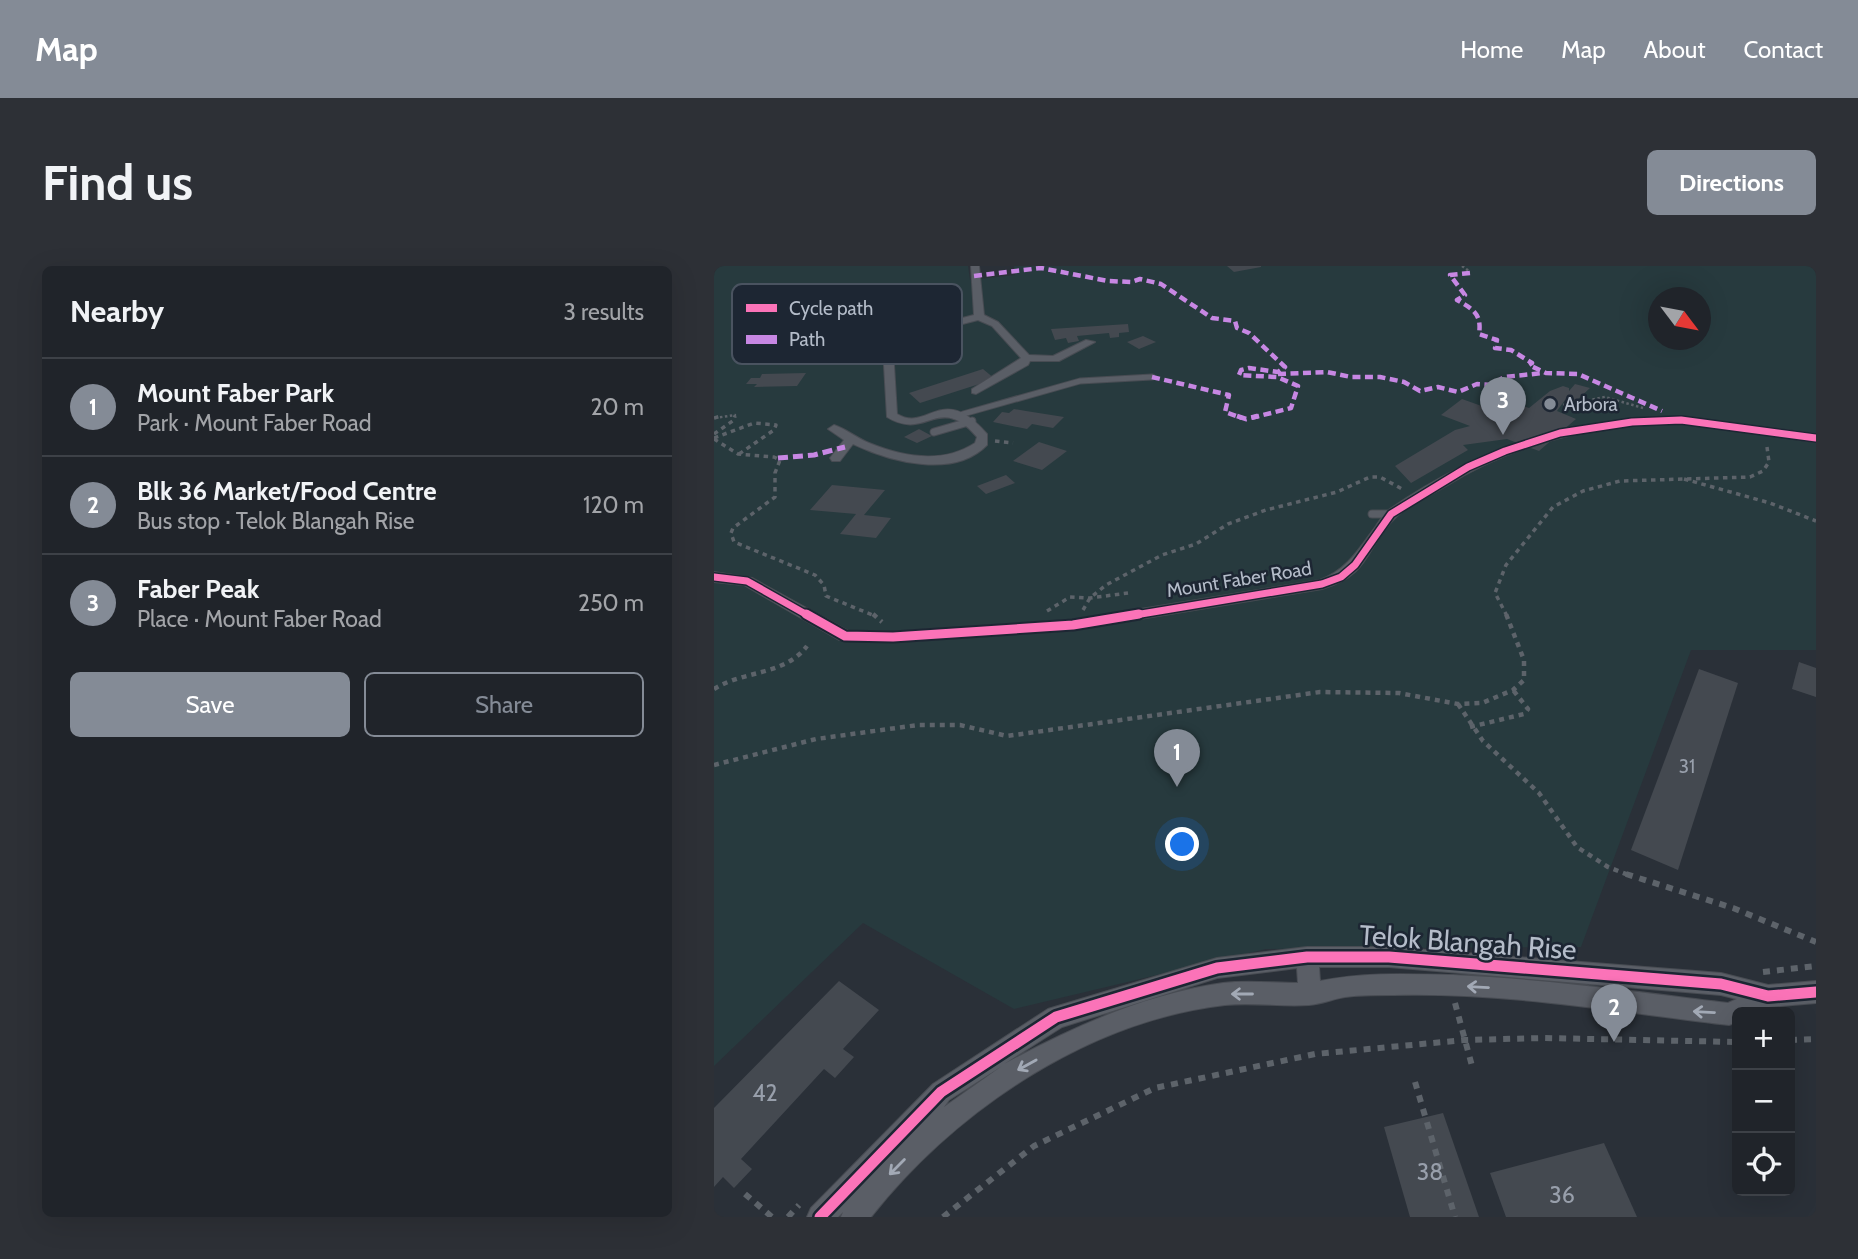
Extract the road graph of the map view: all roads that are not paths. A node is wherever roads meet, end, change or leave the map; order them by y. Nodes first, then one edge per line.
1 (975, 266) edge
2 (979, 317) junction
3 (962, 321) edge
4 (1090, 342) dead end
5 (1026, 358) junction
6 (889, 364) edge
7 (1152, 377) dead end
8 (976, 391) dead end
9 (968, 417) junction
10 (834, 429) dead end
11 (934, 432) dead end
12 (1816, 438) edge
13 (850, 440) junction
14 (836, 458) dead end
15 (1372, 514) dead end
16 (1391, 514) junction
17 (714, 576) edge
18 (1307, 957) junction
19 (1816, 992) edge
20 (1310, 994) junction
21 (1768, 996) junction
22 (820, 1217) edge
23 (854, 1217) edge

1 - 2 street
2 - 3 street
2 - 5 street
4 - 5 street
5 - 8 street
6 - 9 street
7 - 9 lane
9 - 11 lane
9 - 13 street
10 - 13 street
12 - 16 street, Mount Faber Road
13 - 14 street
15 - 16 lane
16 - 17 street, Mount Faber Road
18 - 20 street
18 - 21 street, Telok Blangah Rise
18 - 22 street, Telok Blangah Rise
19 - 21 street, Telok Blangah Rise
21 -> 20 street, Telok Blangah Rise
20 -> 23 street, Telok Blangah Rise

